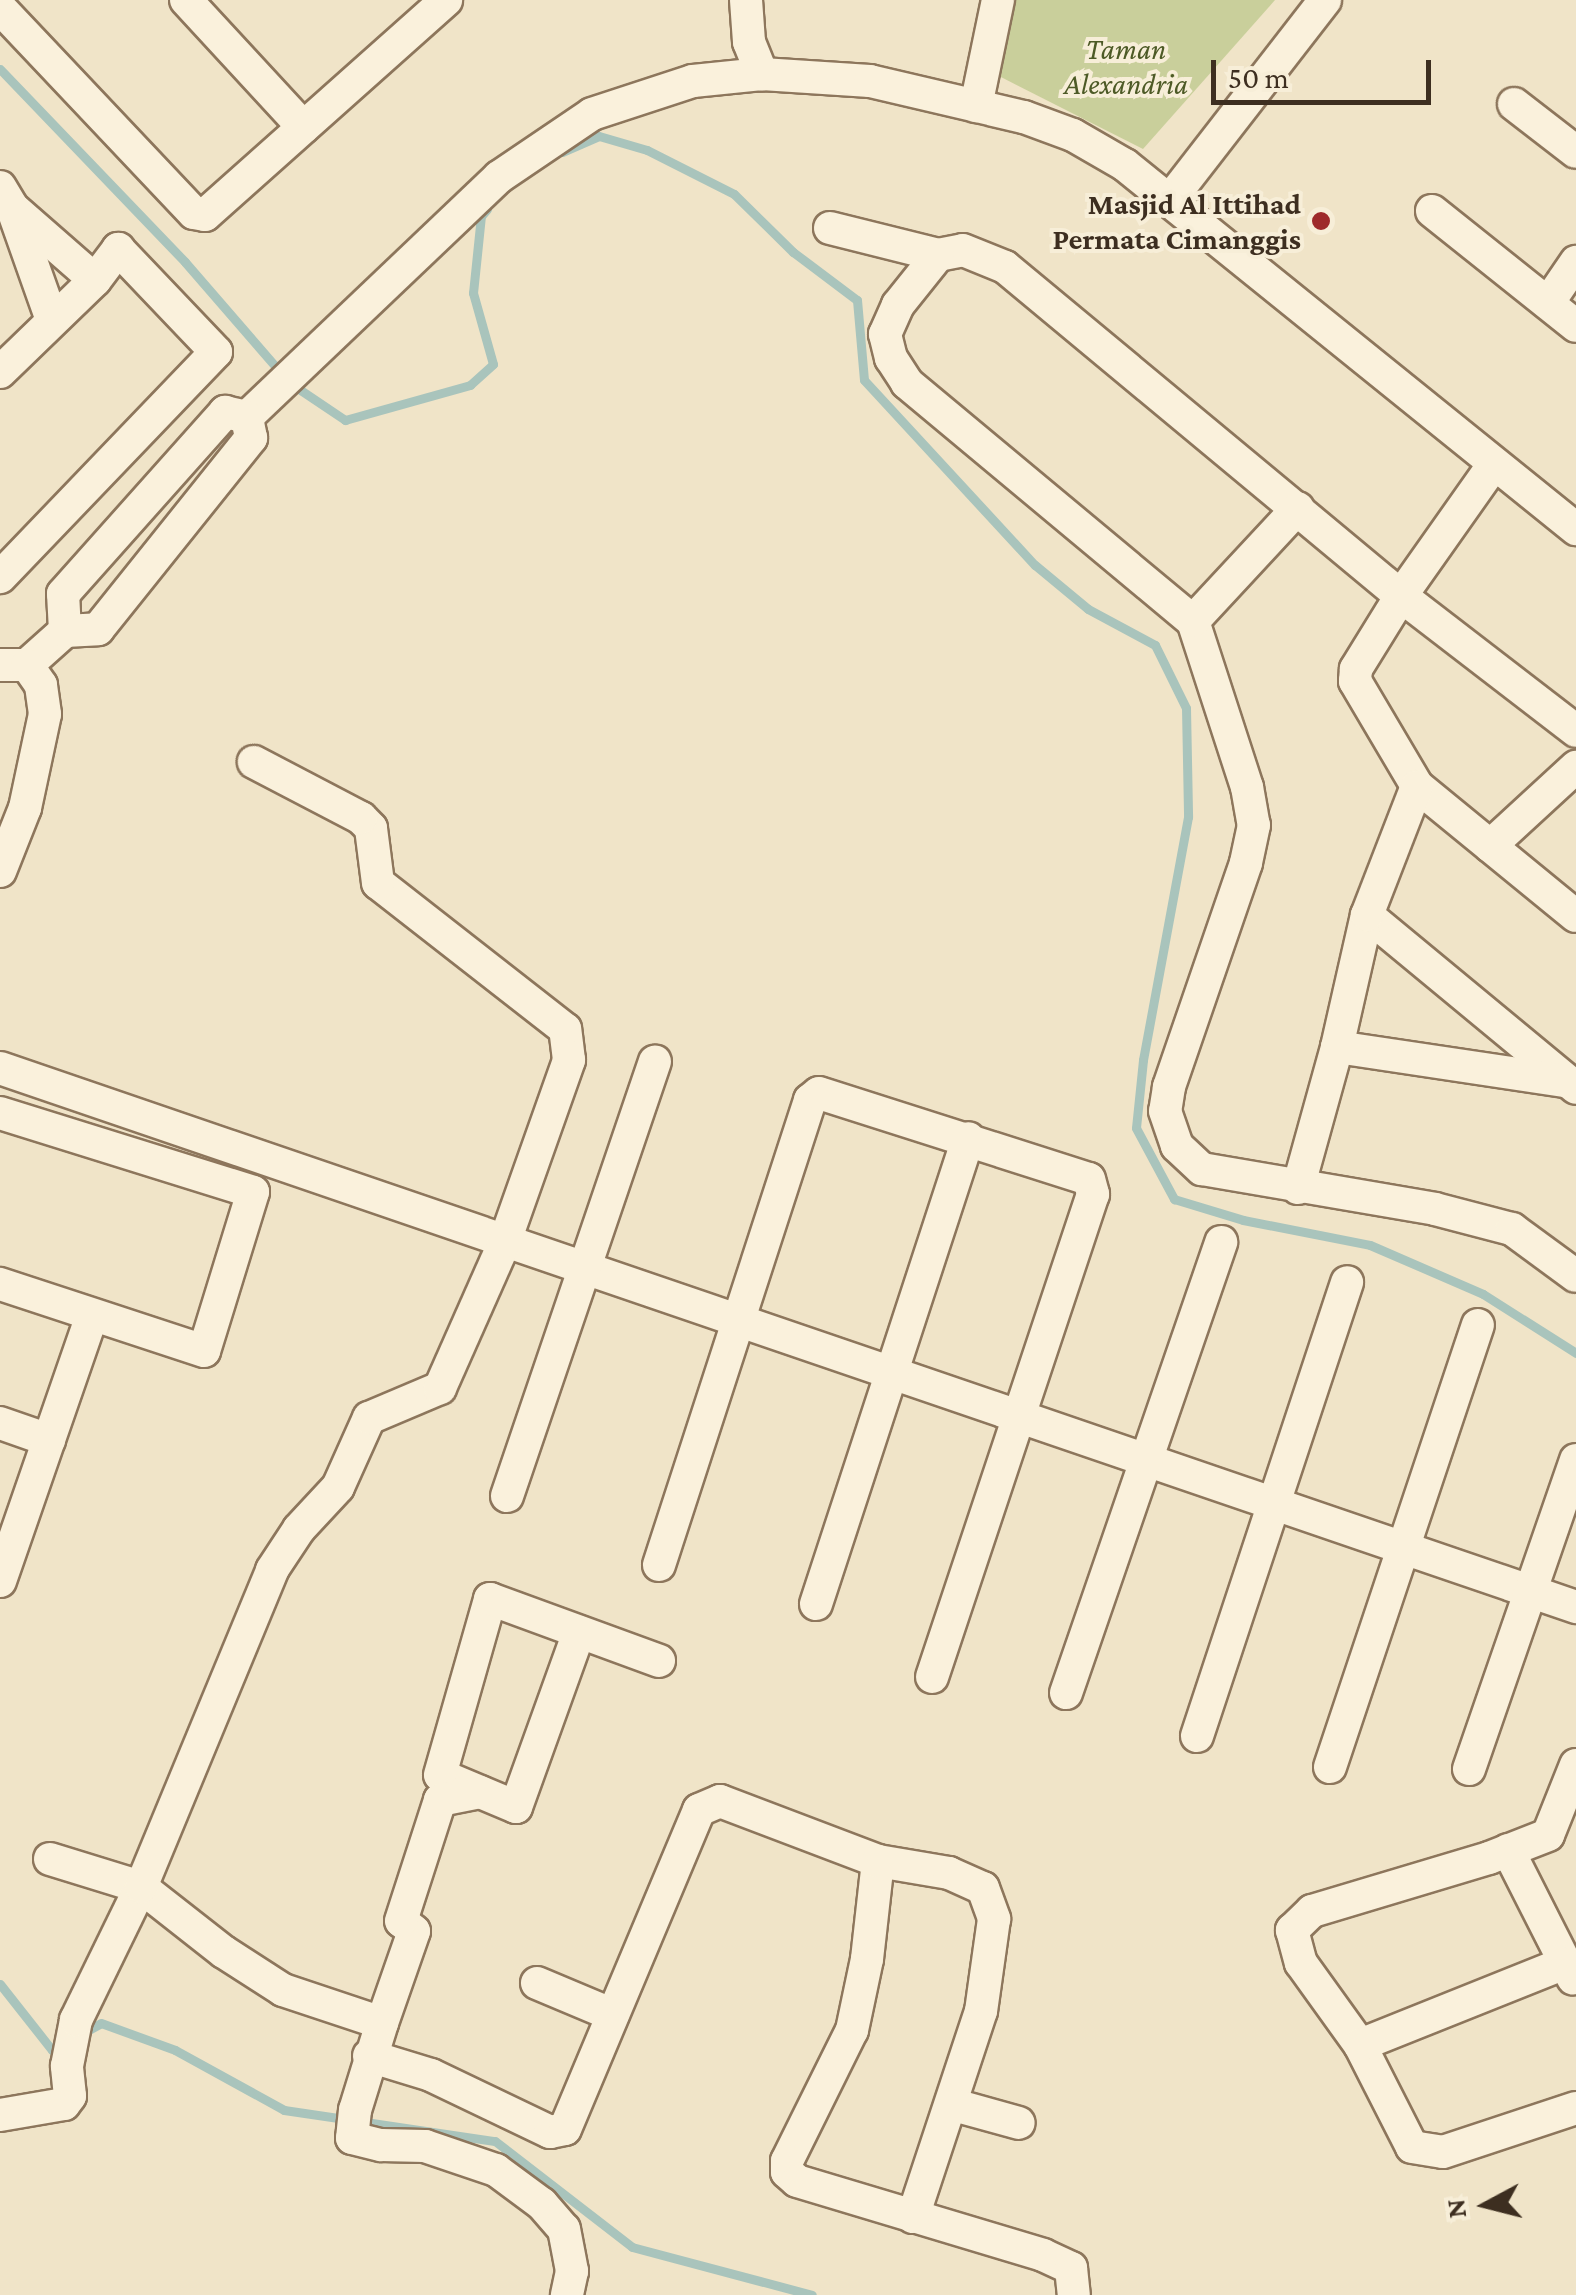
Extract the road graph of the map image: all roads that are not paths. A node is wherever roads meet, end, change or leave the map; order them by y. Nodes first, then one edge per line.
1 (446, 0) edge
2 (746, 0) edge
3 (761, 0) edge
4 (998, 0) edge
5 (1300, 0) edge
6 (1325, 0) edge
7 (204, 6) edge
8 (0, 8) edge
9 (766, 74) junction
10 (1514, 104) dead end
11 (976, 106) junction
12 (303, 127) junction
13 (1576, 152) edge
14 (1162, 195) junction
15 (6, 197) edge
16 (1432, 211) dead end
17 (830, 228) dead end
18 (938, 255) junction
19 (1576, 262) edge
20 (94, 280) junction
21 (1548, 303) junction
22 (52, 320) junction
23 (1576, 326) edge
24 (0, 372) edge
25 (256, 409) junction
26 (1494, 464) junction
27 (1298, 508) junction
28 (1576, 528) edge
29 (0, 577) edge
30 (1401, 596) junction
31 (1193, 621) junction
32 (65, 631) junction
33 (13, 665) edge
34 (1576, 732) edge
35 (254, 762) dead end
36 (1576, 766) edge
37 (1416, 786) junction
38 (1490, 846) junction
39 (0, 871) edge
40 (1367, 914) junction
41 (1576, 916) edge
42 (1337, 1046) junction
43 (655, 1062) dead end
44 (0, 1068) edge
45 (1571, 1085) edge
46 (0, 1113) edge
47 (968, 1138) junction
48 (1298, 1188) junction
49 (505, 1240) junction
50 (1221, 1242) dead end
51 (582, 1267) junction
52 (1576, 1276) edge
53 (1347, 1282) dead end
54 (0, 1284) edge
55 (92, 1316) junction
56 (736, 1320) junction
57 (1478, 1325) dead end
58 (890, 1372) junction
59 (1019, 1416) junction
60 (0, 1423) edge
61 (50, 1440) junction
62 (1146, 1460) junction
63 (1576, 1460) edge
64 (507, 1496) dead end
65 (1271, 1502) junction
66 (1401, 1547) junction
67 (660, 1566) dead end
68 (0, 1581) edge
69 (1530, 1591) junction
70 (816, 1604) dead end
71 (1576, 1607) edge
72 (579, 1632) junction
73 (659, 1661) dead end
74 (932, 1677) dead end
75 (1066, 1693) dead end
76 (1198, 1736) dead end
77 (1576, 1765) edge
78 (1330, 1767) dead end
79 (1469, 1769) dead end
80 (480, 1792) junction
81 (1508, 1850) junction
82 (50, 1860) dead end
83 (878, 1861) junction
84 (141, 1888) junction
85 (1569, 1973) edge
86 (537, 1983) dead end
87 (613, 2015) junction
88 (382, 2024) junction
89 (1360, 2045) junction
90 (369, 2056) junction
91 (954, 2104) junction
92 (1576, 2108) edge
93 (0, 2114) edge
94 (1019, 2124) dead end
95 (913, 2218) junction
96 (567, 2295) edge
97 (1074, 2295) edge

1 - 12 street
2 - 9 street
3 - 9 street
4 - 11 street
5 - 14 street
6 - 14 street
7 - 12 street
8 - 12 street
9 - 11 street
9 - 25 street
10 - 13 street
11 - 14 street
14 - 26 street
15 - 20 street
15 - 22 street
16 - 21 street
17 - 18 street
18 - 27 street
18 - 31 street
19 - 21 street
20 - 22 street
20 - 29 street
21 - 23 street
22 - 24 street
25 - 32 street
25 - 32 street
26 - 28 street
26 - 30 street
27 - 30 street
27 - 31 street
30 - 34 street
30 - 37 street
31 - 48 street
32 - 33 street
33 - 39 street
35 - 49 street
36 - 38 street
37 - 38 street
37 - 40 street
38 - 41 street
40 - 42 street
40 - 45 street
42 - 45 street
42 - 48 street
43 - 51 street
44 - 49 street
46 - 55 street
47 - 56 street
47 - 58 street
47 - 59 street
48 - 52 street
49 - 51 street
49 - 84 street
50 - 62 street
51 - 56 street
51 - 64 street
53 - 65 street
54 - 55 street
55 - 61 street
56 - 58 street
56 - 67 street
57 - 66 street
58 - 59 street
58 - 70 street
59 - 62 street
59 - 74 street
60 - 61 street
61 - 68 street
62 - 65 street
62 - 75 street
63 - 69 street
65 - 66 street
65 - 76 street
66 - 69 street
66 - 78 street
69 - 71 street
69 - 79 street
72 - 73 street
72 - 80 street
72 - 80 street
77 - 81 street
80 - 88 street
81 - 85 street
81 - 89 street
82 - 84 street
83 - 87 street
83 - 91 street
83 - 95 street
84 - 88 street
84 - 93 street
85 - 89 street
86 - 87 street
87 - 90 street
88 - 90 street
89 - 92 street
90 - 96 street
91 - 94 street
91 - 95 street
95 - 97 street

